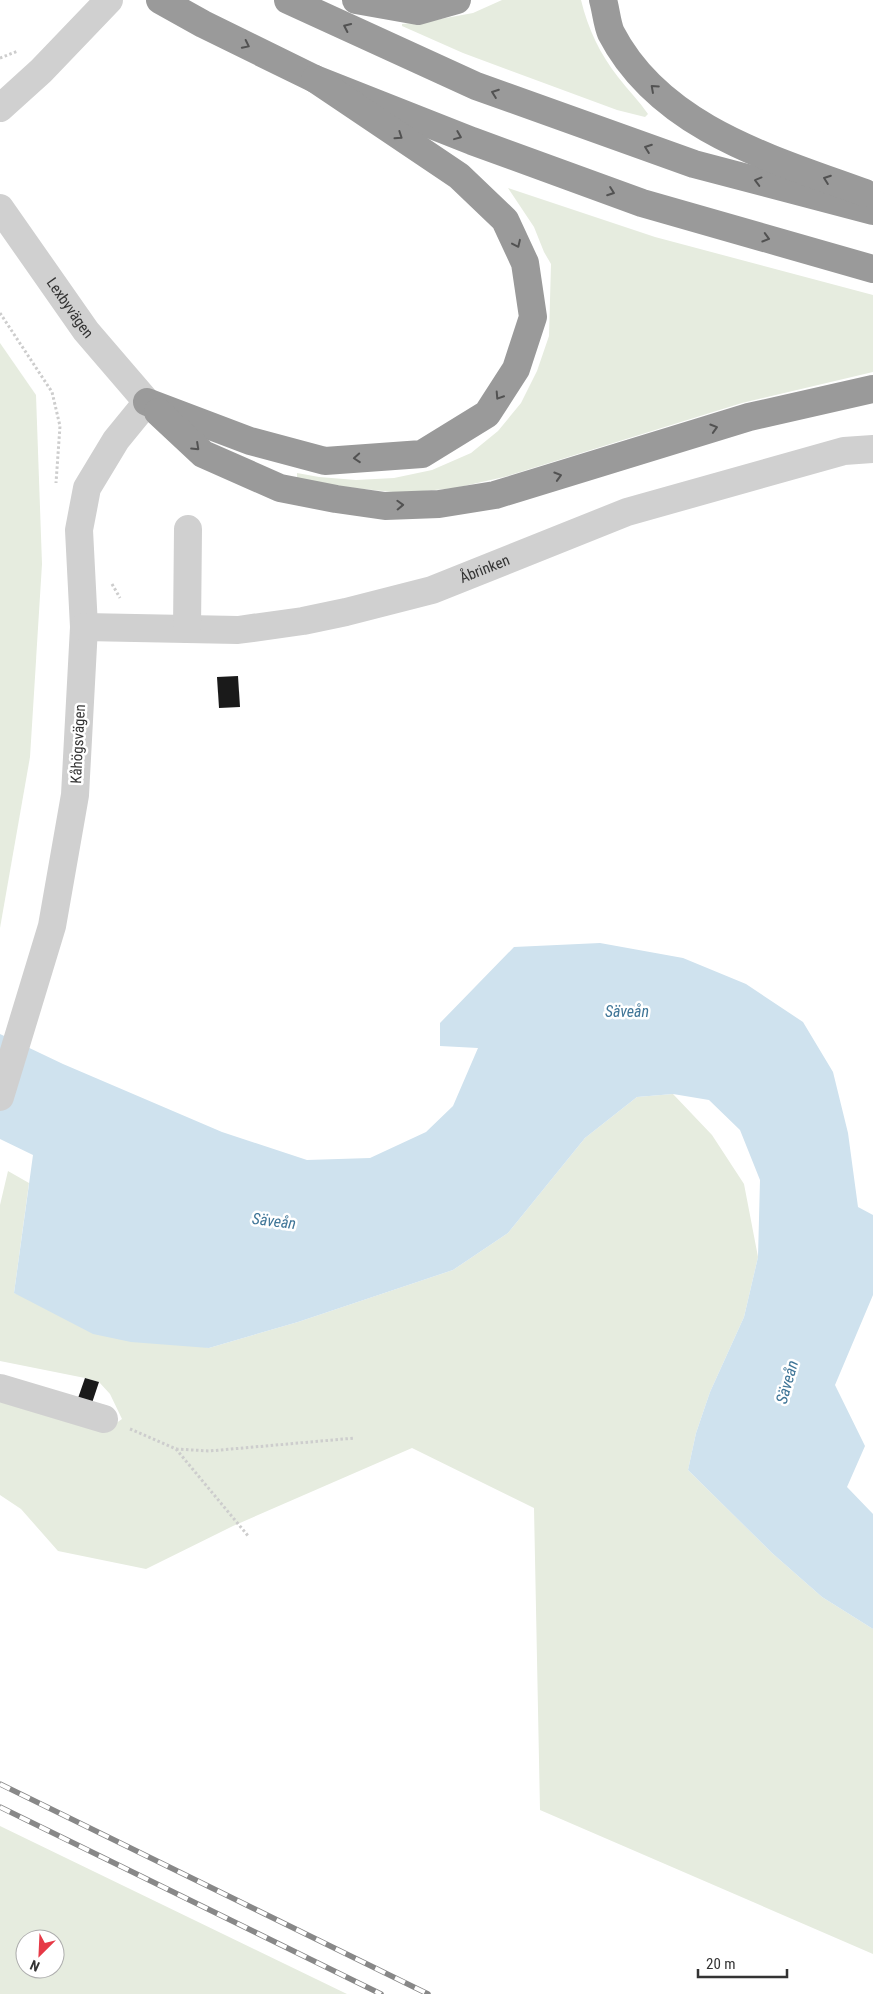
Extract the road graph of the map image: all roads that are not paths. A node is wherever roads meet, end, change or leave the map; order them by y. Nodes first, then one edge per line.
1 (109, 0) edge
2 (160, 0) edge
3 (288, 0) edge
4 (356, 0) edge
5 (457, 0) edge
6 (603, 0) edge
7 (315, 79) junction
8 (0, 108) edge
9 (873, 196) edge
10 (0, 208) edge
11 (873, 211) edge
12 (873, 269) edge
13 (873, 389) edge
14 (147, 402) junction
15 (873, 449) edge
16 (188, 529) dead end
17 (84, 627) junction
18 (187, 629) junction
19 (0, 1097) edge
20 (0, 1388) edge
21 (104, 1419) road end

1 - 8 street
2 -> 7 highway
11 -> 3 highway
4 - 5 highway
9 -> 6 highway
7 -> 12 highway
7 -> 14 highway
10 - 14 street, Lexbyvägen
14 -> 13 highway
14 - 17 street, Kåhögsvägen
15 - 18 street, Åbrinken
16 - 18 street
17 - 18 street, Åbrinken
17 - 19 street, Kåhögsvägen
20 - 21 street

